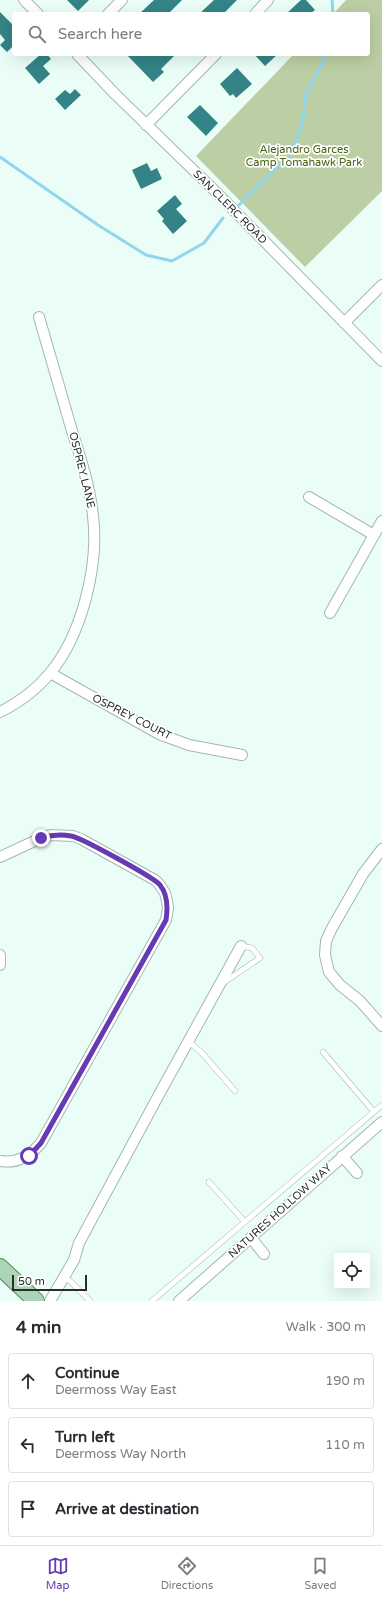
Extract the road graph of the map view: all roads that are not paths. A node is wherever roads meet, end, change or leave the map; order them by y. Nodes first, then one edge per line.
1 (24, 0) edge
2 (122, 0) edge
3 (268, 0) edge
4 (36, 12) edge
5 (110, 12) edge
6 (257, 12) edge
7 (79, 56) edge
8 (214, 56) edge
9 (146, 125) junction
10 (382, 285) edge
11 (39, 317) dead end
12 (344, 323) junction
13 (382, 361) edge
14 (309, 497) dead end
15 (382, 521) edge
16 (374, 535) junction
17 (330, 613) dead end
18 (50, 673) junction
19 (0, 712) edge
20 (242, 755) dead end
21 (382, 850) edge
22 (0, 857) edge
23 (241, 946) joint
24 (0, 955) edge
25 (0, 964) edge
26 (220, 985) junction
27 (382, 1026) edge
28 (188, 1041) junction
29 (322, 1052) dead end
30 (235, 1091) dead end
31 (382, 1105) edge
32 (374, 1112) junction
33 (382, 1122) edge
34 (342, 1156) junction
35 (0, 1161) edge
36 (357, 1173) dead end
37 (209, 1182) dead end
38 (244, 1222) junction
39 (251, 1238) junction
40 (264, 1254) dead end
41 (0, 1267) edge
42 (64, 1277) junction
43 (36, 1301) edge
44 (50, 1301) edge
45 (90, 1301) edge
46 (152, 1301) edge
47 (179, 1301) edge

1 - 4 street
2 - 5 street
3 - 6 street
7 - 9 street, SAN CLERC ROAD
8 - 9 street
9 - 12 street, SAN CLERC ROAD
10 - 12 street
11 - 18 street, OSPREY LANE
12 - 13 street, SAN CLERC ROAD
14 - 16 street
15 - 16 street
16 - 17 street
18 - 19 street, OSPREY LANE
18 - 20 street, OSPREY COURT
21 - 27 street
22 - 35 street
23 - 26 street
23 - 26 lane
24 - 25 street
26 - 28 street
28 - 30 lane
28 - 42 street
29 - 32 lane
31 - 32 lane
32 - 38 lane
33 - 34 street, NATURES HOLLOW WAY
34 - 36 street
34 - 39 street, NATURES HOLLOW WAY
37 - 38 lane
38 - 46 lane
39 - 40 street
39 - 47 street, NATURES HOLLOW WAY
41 - 43 main road
42 - 44 street
42 - 45 lane

